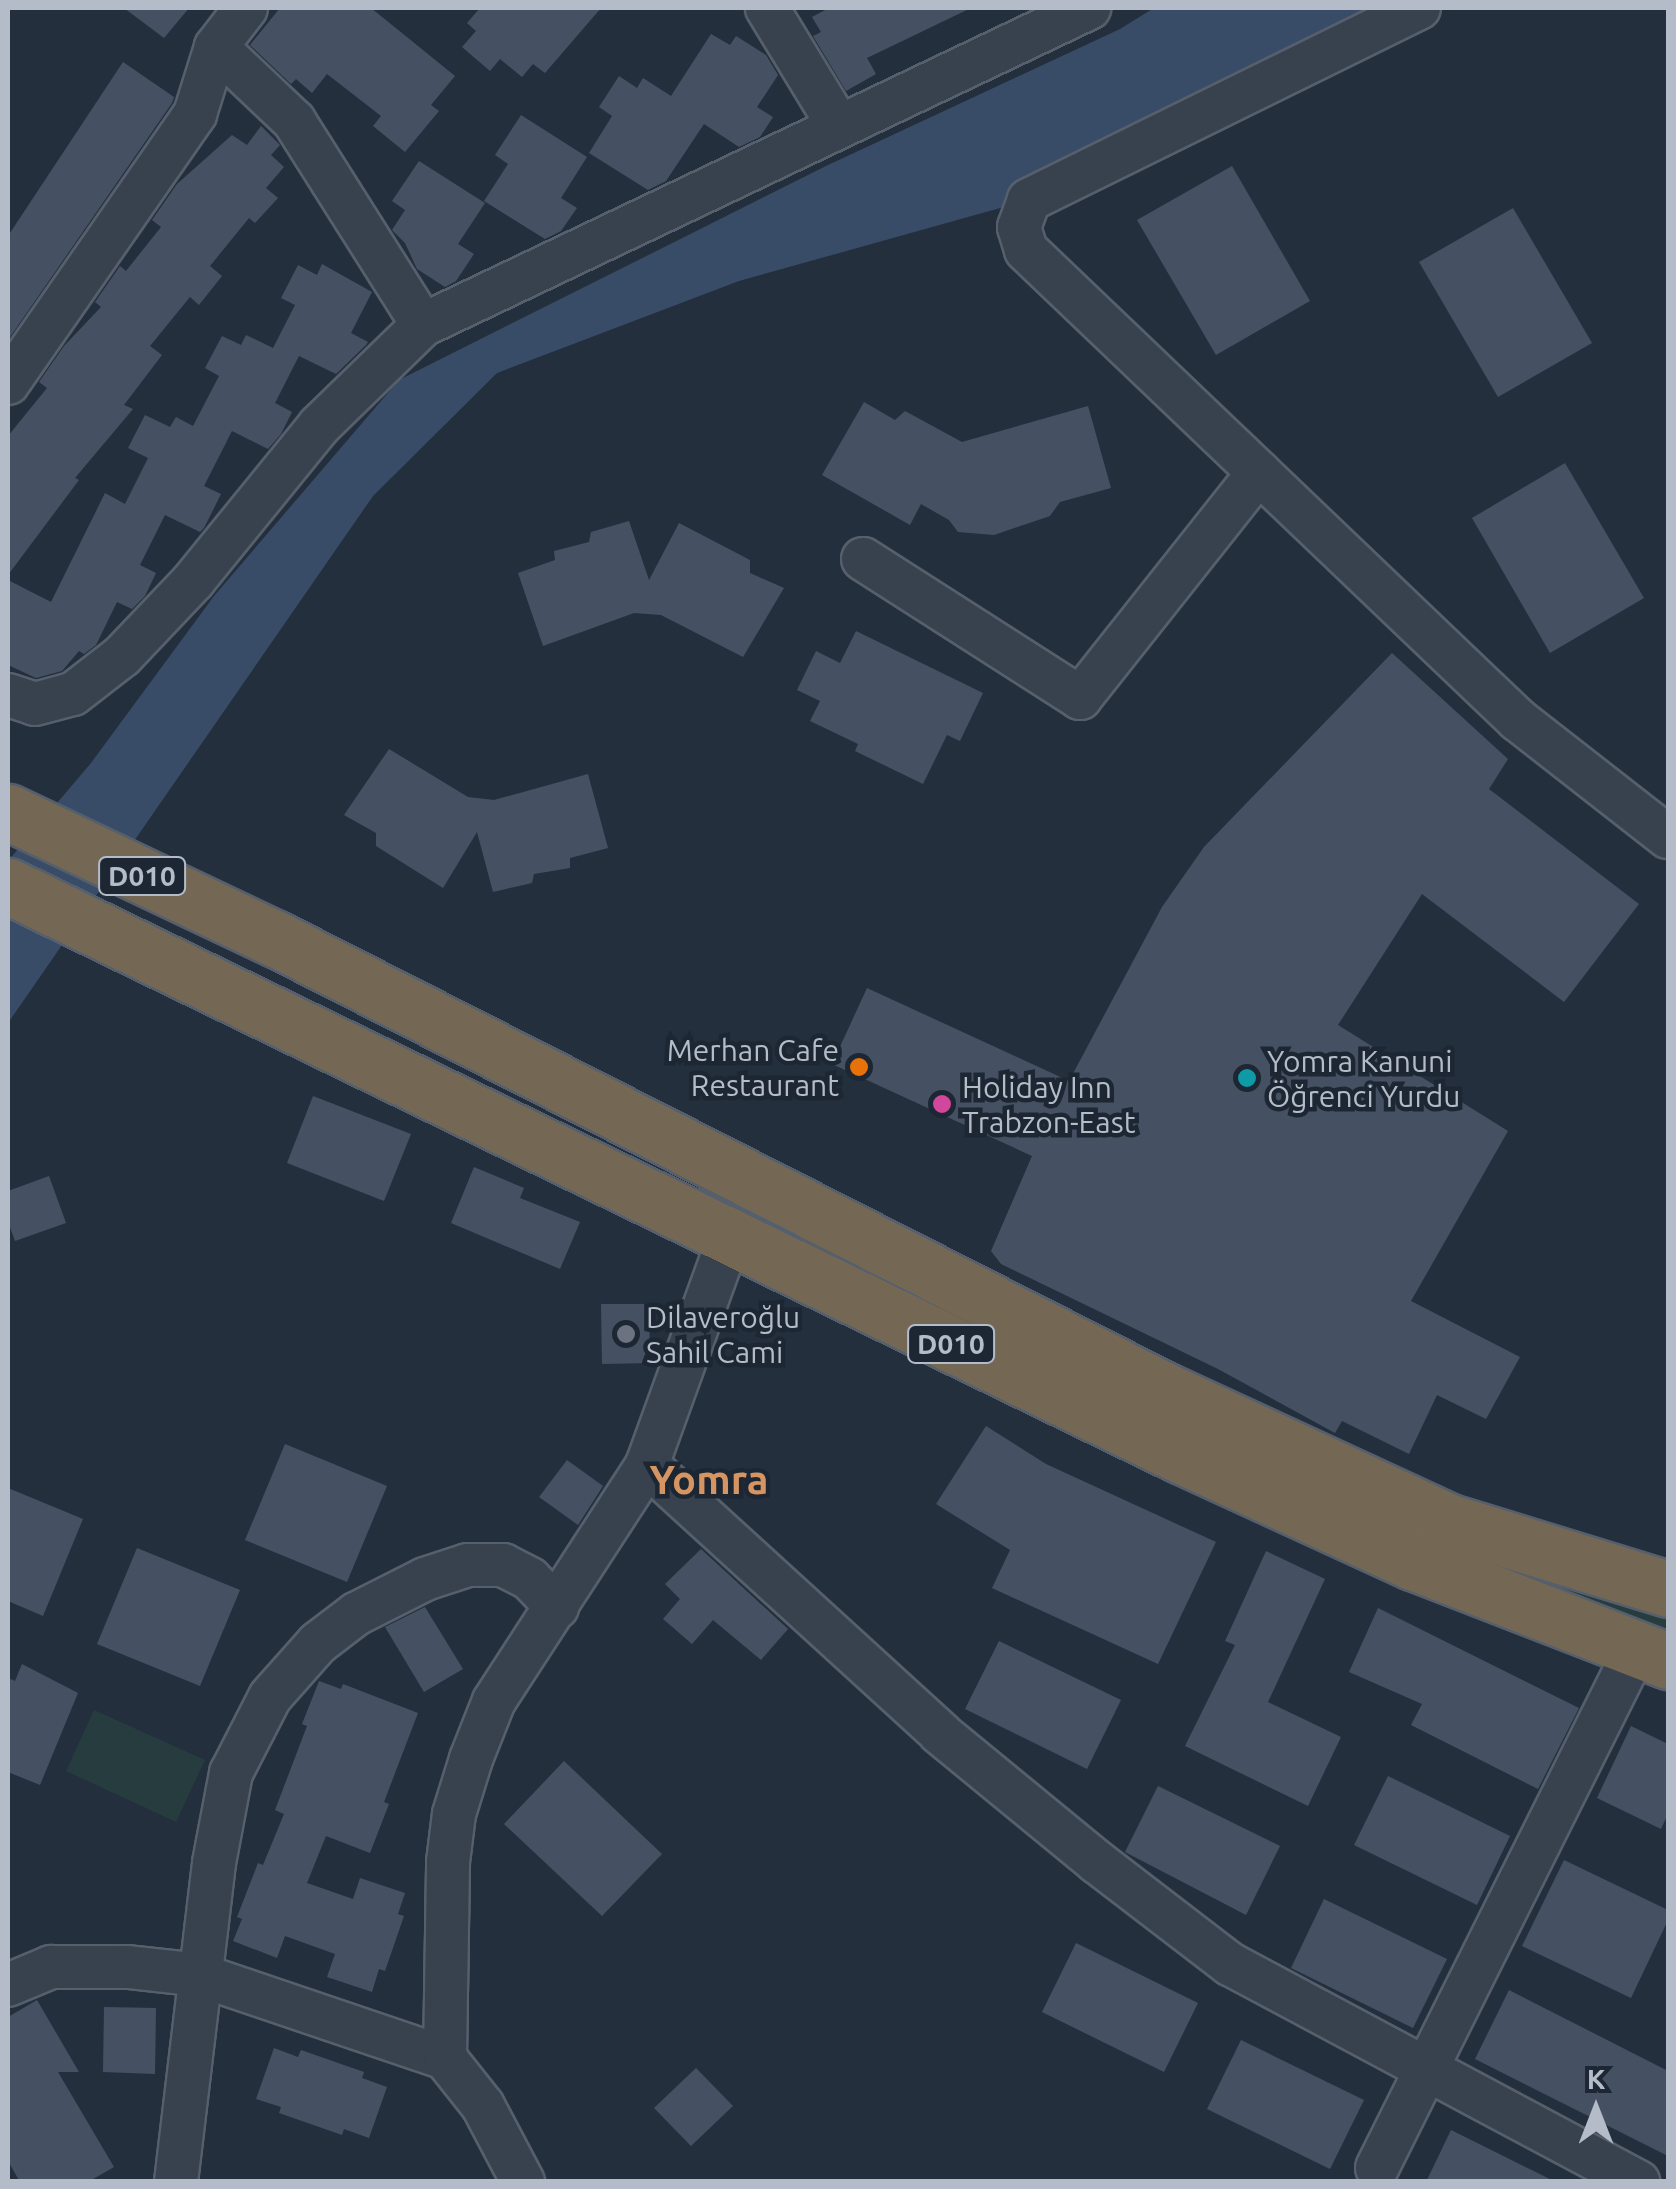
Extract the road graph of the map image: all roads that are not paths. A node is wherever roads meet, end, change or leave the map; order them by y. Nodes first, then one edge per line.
1 (246, 8) edge
2 (767, 8) edge
3 (1088, 8) edge
4 (1420, 8) edge
5 (216, 47) junction
6 (838, 125) junction
7 (423, 326) junction
8 (8, 384) edge
9 (1259, 472) junction
10 (863, 559) dead end
11 (8, 695) edge
12 (8, 812) edge
13 (1668, 837) edge
14 (8, 886) edge
15 (730, 1236) junction
16 (647, 1465) junction
17 (1668, 1589) edge
18 (558, 1607) junction
19 (1652, 1655) edge
20 (200, 1975) junction
21 (8, 1985) edge
22 (444, 2058) junction
23 (1428, 2072) junction
24 (1377, 2168) dead end
25 (176, 2182) edge
26 (523, 2182) edge
27 (1638, 2182) edge

1 - 5 street
2 - 6 street
3 - 6 street
4 - 9 street
5 - 7 street
5 - 8 street
6 - 7 street
7 - 11 street
9 - 10 street
9 - 13 street
12 - 17 highway, D010
14 - 15 highway, D010
15 - 16 street
15 - 19 highway, D010
16 - 18 street
16 - 23 street
18 - 20 street
18 - 22 street
19 - 23 street
20 - 21 street
20 - 22 street
20 - 25 street
22 - 26 street
23 - 24 street
23 - 27 street

